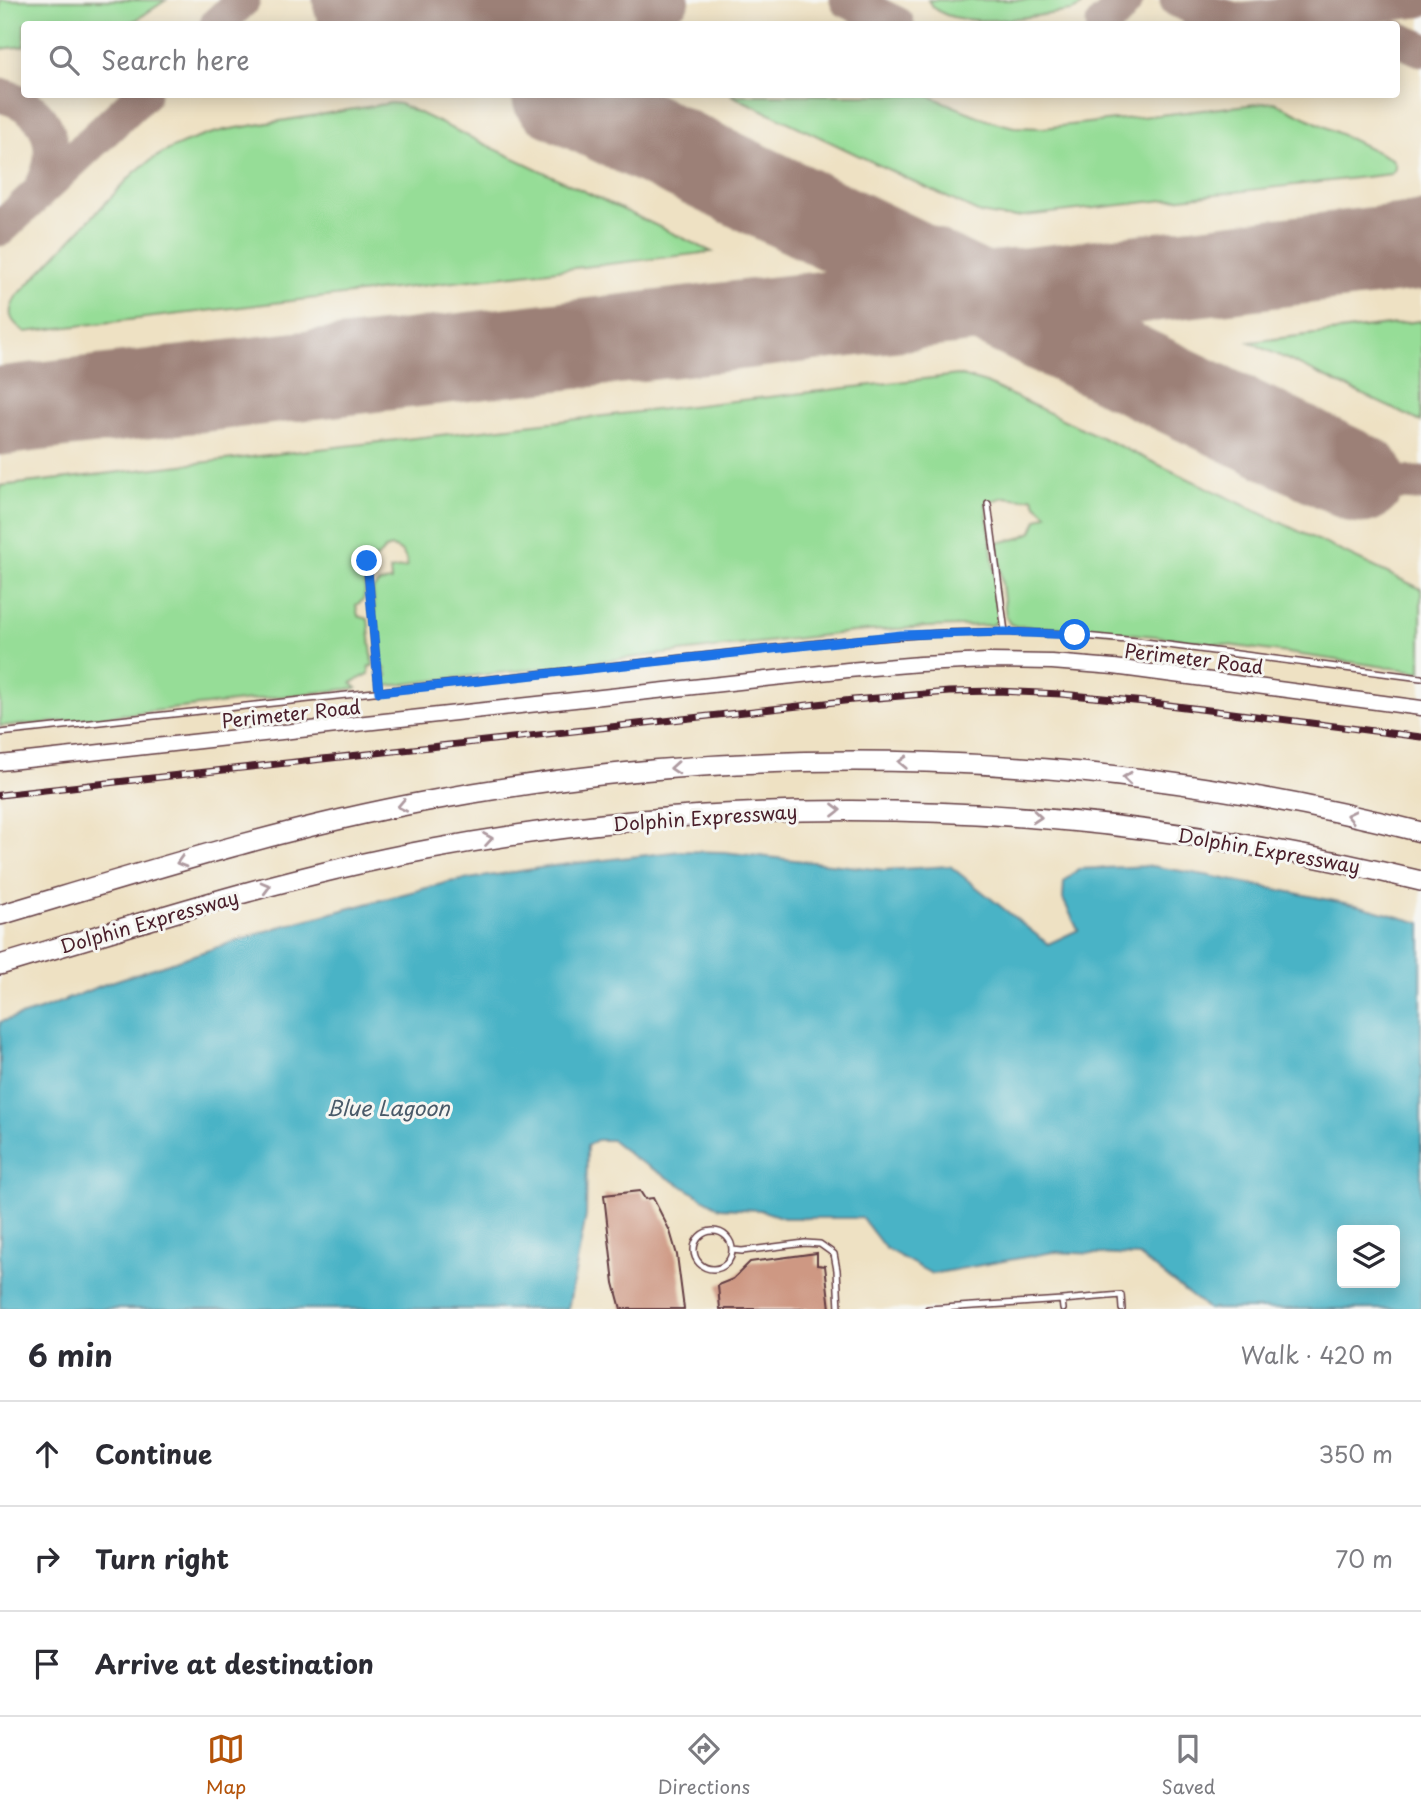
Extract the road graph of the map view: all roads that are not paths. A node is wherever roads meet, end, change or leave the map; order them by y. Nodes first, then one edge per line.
1 (988, 504) dead end
2 (367, 561) dead end
3 (1005, 632) junction
4 (1421, 678) edge
5 (379, 692) junction
6 (1421, 708) edge
7 (0, 733) edge
8 (0, 763) edge
9 (1421, 832) edge
10 (1310, 855) junction
11 (1421, 881) edge
12 (1421, 896) edge
13 (54, 899) junction
14 (0, 907) edge
15 (0, 915) edge
16 (4, 965) edge
17 (732, 1250) junction
18 (1062, 1300) junction
19 (839, 1309) edge
20 (928, 1309) edge
21 (1063, 1309) edge
22 (1122, 1309) edge

1 - 3 lane
2 - 5 lane
3 - 4 lane
3 - 5 lane
5 - 7 lane
6 - 8 street, Perimeter Road
9 -> 13 highway
10 - 11 highway, Dolphin Expressway
10 - 12 highway
16 -> 10 highway, Dolphin Expressway
13 - 14 highway
13 - 15 highway
17 - 17 lane
17 - 19 lane
18 - 20 lane
18 - 21 lane
18 - 22 lane

